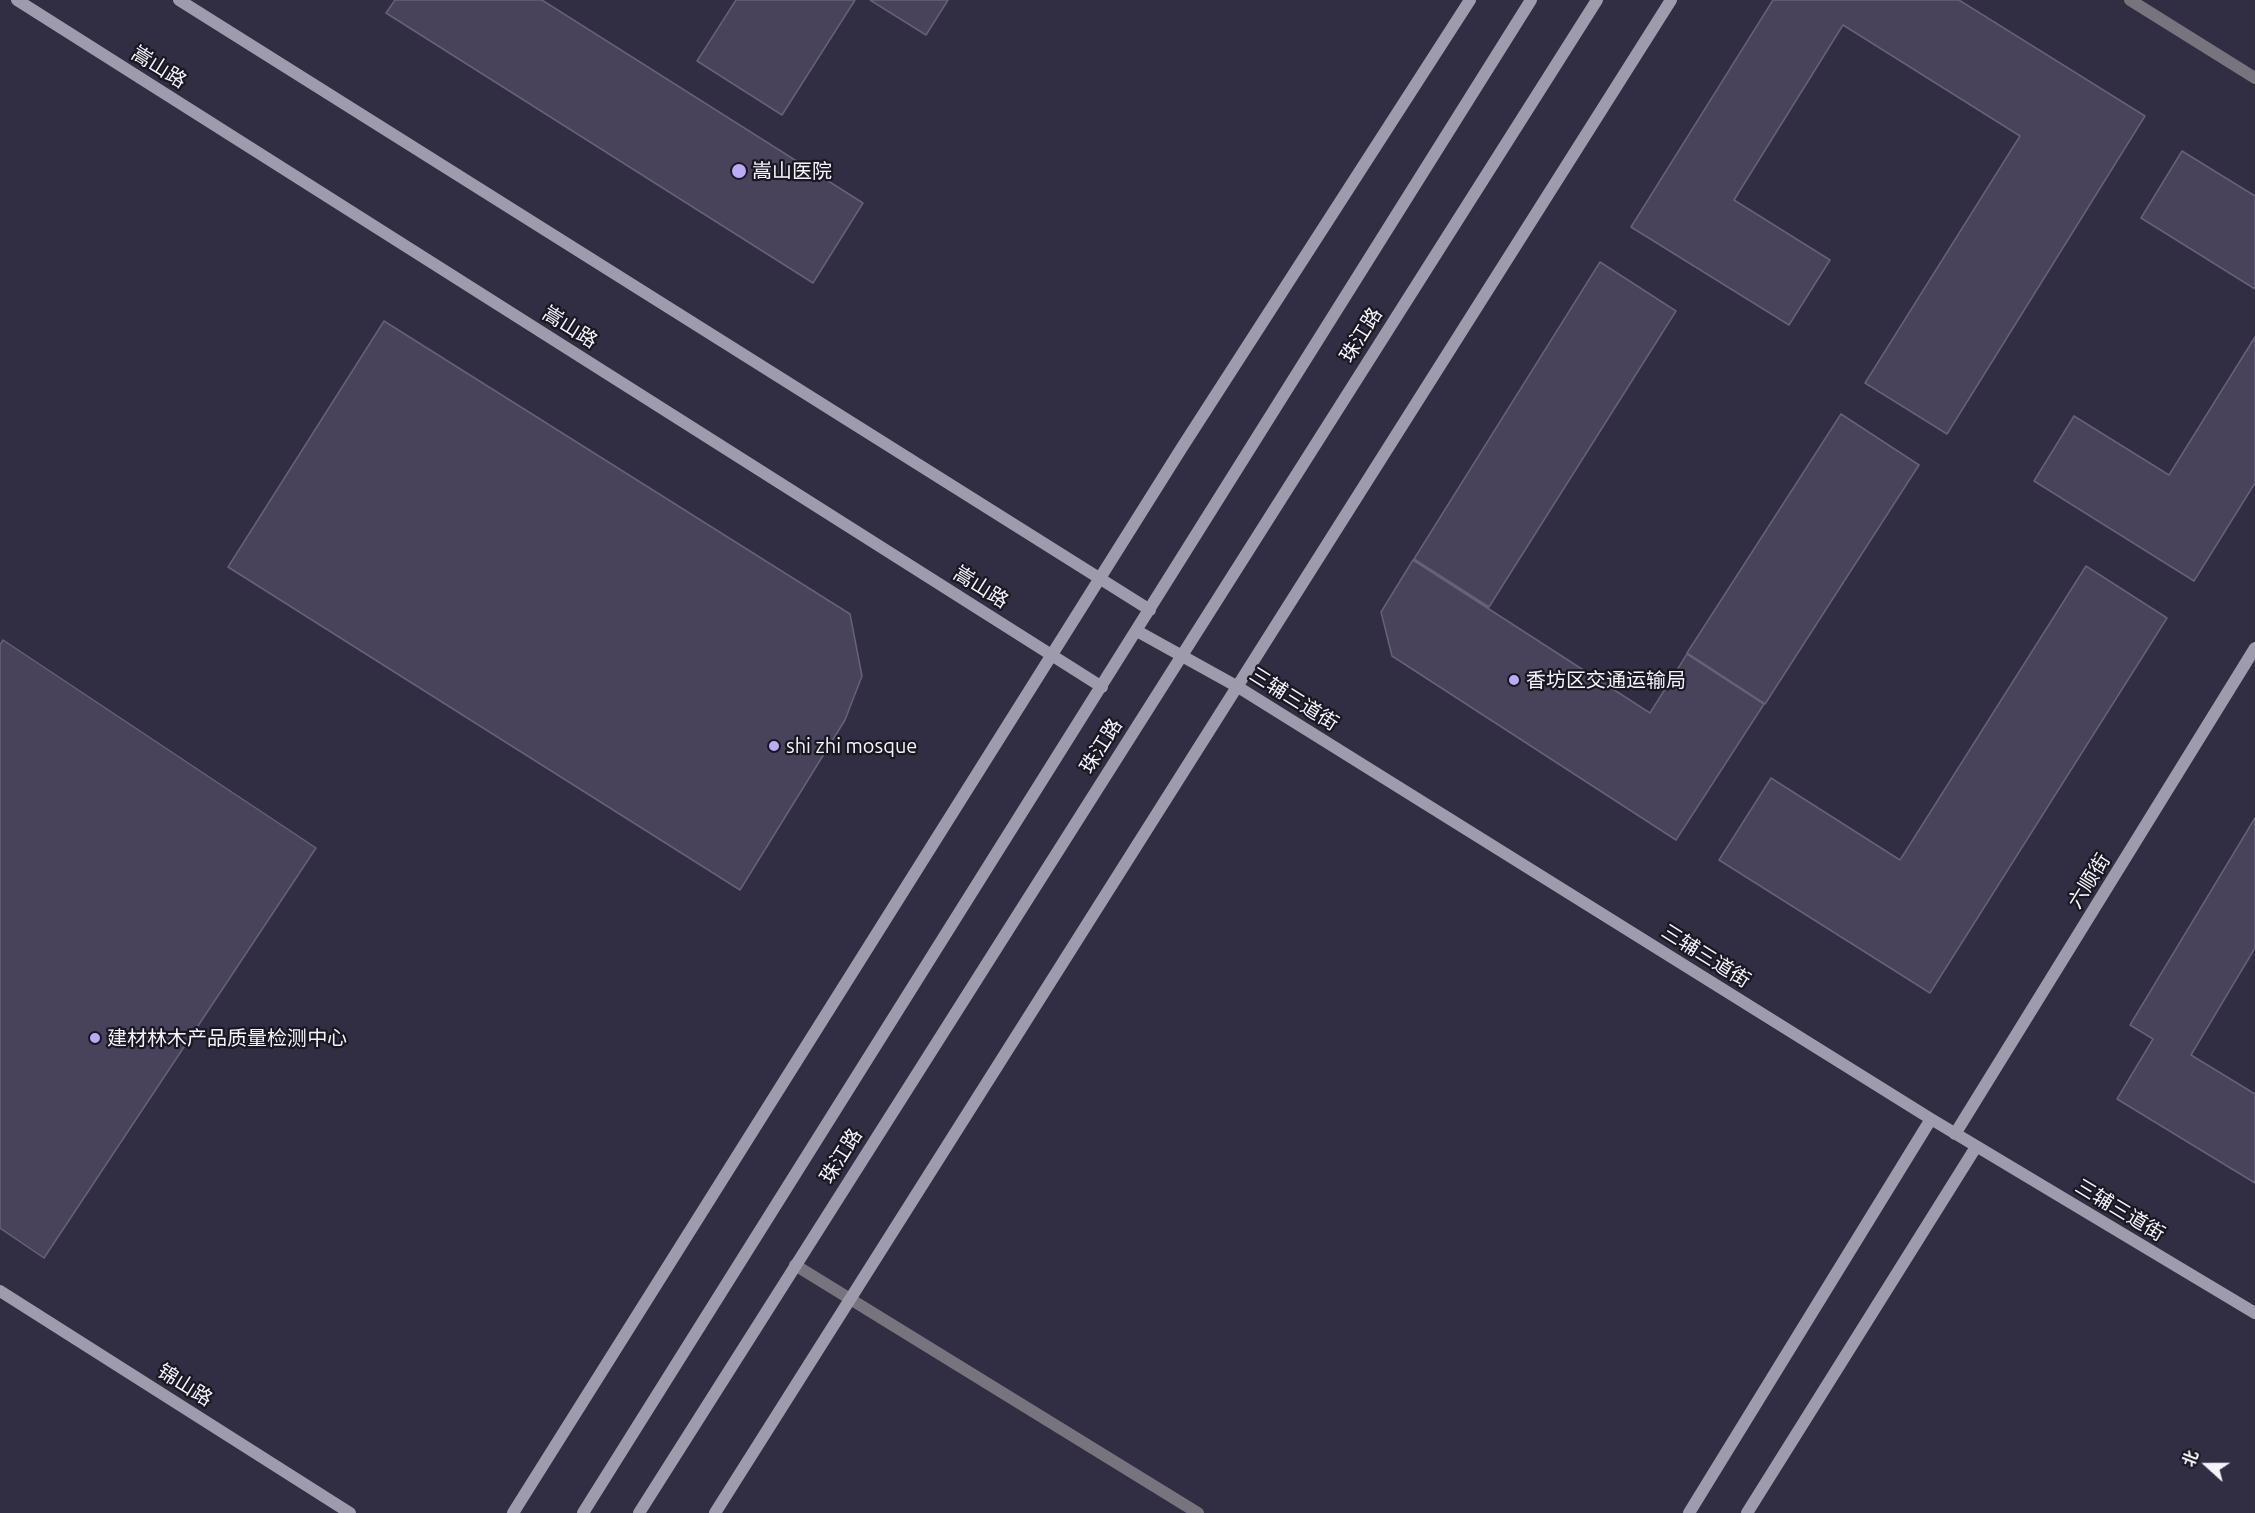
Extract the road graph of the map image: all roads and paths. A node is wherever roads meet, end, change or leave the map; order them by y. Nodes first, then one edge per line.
1 (17, 0) edge
2 (179, 0) edge
3 (1470, 0) edge
4 (1531, 0) edge
5 (1597, 0) edge
6 (1671, 0) edge
7 (2130, 0) edge
8 (2255, 78) edge
9 (1100, 579) junction
10 (1150, 610) junction
11 (1137, 631) junction
12 (2255, 648) edge
13 (1052, 655) junction
14 (1182, 656) junction
15 (1102, 687) junction
16 (1238, 687) junction
17 (1931, 1119) junction
18 (1955, 1134) junction
19 (1976, 1147) junction
20 (795, 1265) junction
21 (0, 1291) edge
22 (850, 1299) junction
23 (2255, 1314) edge
24 (350, 1513) edge
25 (513, 1513) edge
26 (584, 1513) edge
27 (639, 1513) edge
28 (715, 1513) edge
29 (1198, 1513) edge
30 (1689, 1513) edge
31 (1747, 1513) edge

1 - 13 main road, 嵩山路
2 - 9 main road
3 - 9 main road
4 - 10 main road, 珠江路
5 - 14 main road, 珠江路
6 - 16 main road
7 - 8 street
9 - 10 main road
9 - 13 main road
10 - 11 main road, 珠江路
11 - 14 main road, 三辅三道街
11 - 15 main road, 珠江路
12 - 18 main road, 六顺街
13 - 15 main road, 嵩山路
13 - 25 main road
14 - 16 main road, 三辅三道街
14 - 20 main road, 珠江路
15 - 26 main road, 珠江路
16 - 17 main road, 三辅三道街
16 - 22 main road
17 - 18 main road, 三辅三道街
17 - 30 main road
18 - 19 main road, 三辅三道街
19 - 23 main road, 三辅三道街
19 - 31 main road
20 - 22 street
20 - 27 main road, 珠江路
21 - 24 main road, 锦山路
22 - 28 main road
22 - 29 street

